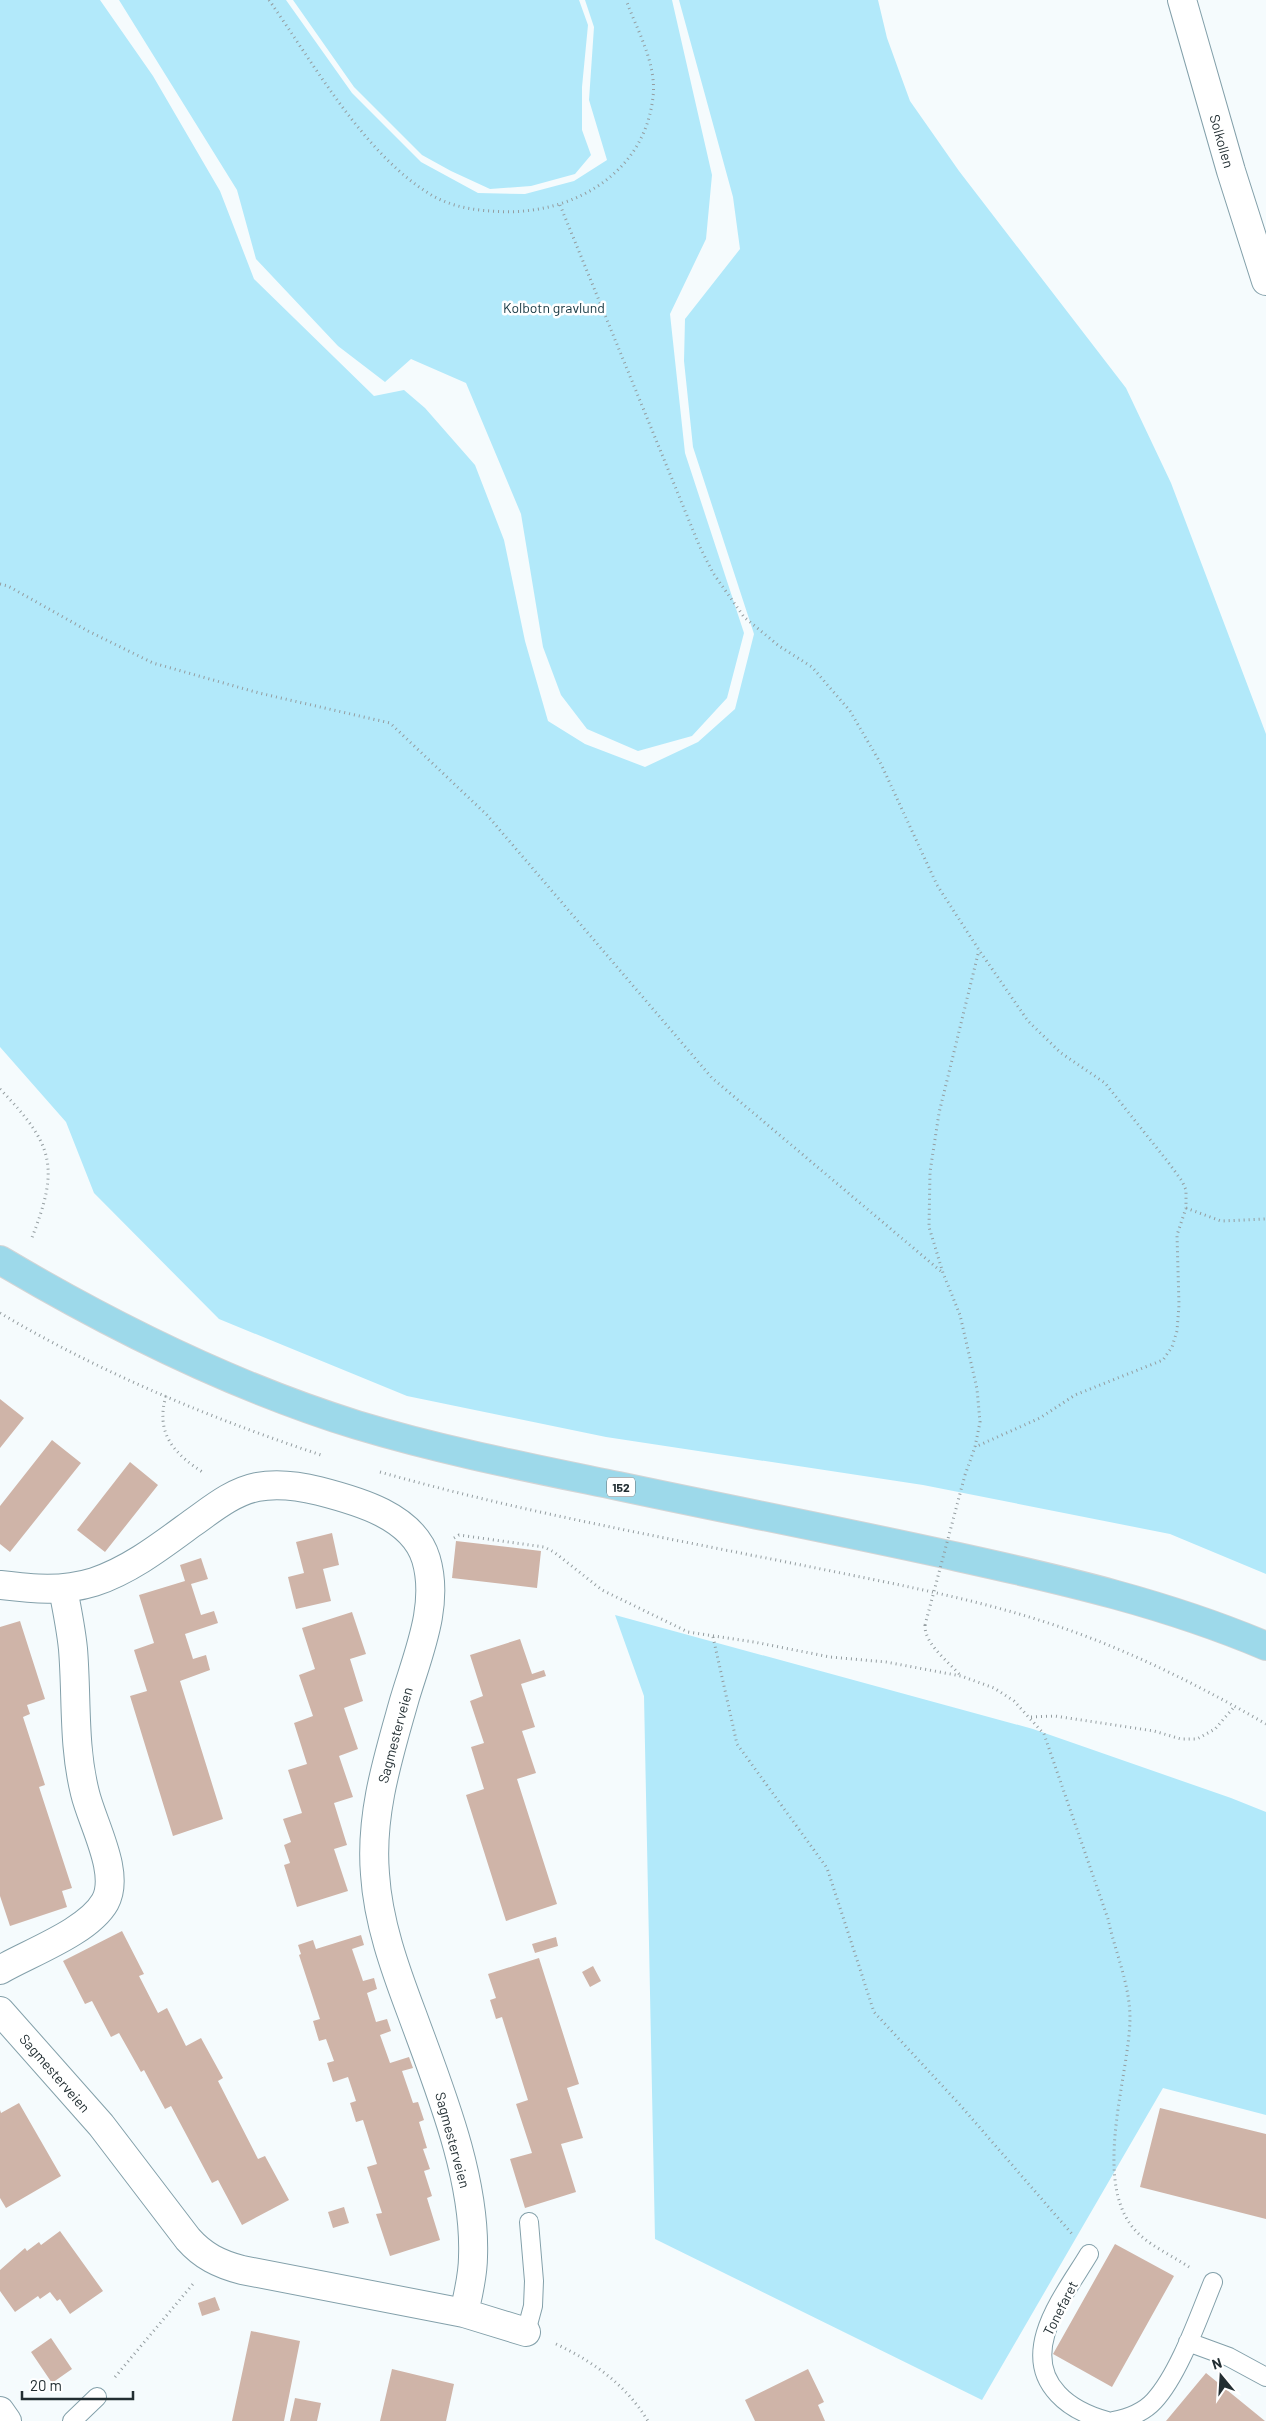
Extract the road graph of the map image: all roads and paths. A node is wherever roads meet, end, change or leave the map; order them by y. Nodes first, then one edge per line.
1 (269, 0) edge
2 (626, 0) edge
3 (1182, 0) edge
4 (560, 205) junction
5 (1266, 281) edge
6 (0, 584) edge
7 (978, 950) junction
8 (0, 1089) edge
9 (1186, 1208) junction
10 (1266, 1219) edge
11 (31, 1240) dead end
12 (0, 1260) edge
13 (943, 1273) junction
14 (166, 1396) dead end
15 (975, 1447) junction
16 (235, 1496) junction
17 (453, 1540) dead end
18 (0, 1585) edge
19 (63, 1589) junction
20 (713, 1637) junction
21 (1266, 1646) edge
22 (962, 1676) junction
23 (1235, 1706) dead end
24 (1030, 1717) junction
25 (0, 1970) edge
26 (0, 2011) edge
27 (529, 2222) dead end
28 (1089, 2254) joint
29 (212, 2260) junction
30 (1213, 2282) joint
31 (464, 2313) junction
32 (526, 2332) junction
33 (1188, 2342) junction
34 (1266, 2377) edge
35 (97, 2397) joint
36 (0, 2411) edge
37 (7, 2421) edge
38 (72, 2421) edge
39 (648, 2421) edge
40 (1107, 2421) edge
41 (1113, 2421) edge

1 - 4 path
2 - 4 path
3 - 5 street, Solkollen
4 - 7 path
6 - 13 path
7 - 9 path
7 - 13 path
8 - 11 path
9 - 10 path
9 - 15 path
12 - 21 main road, 152
13 - 15 path
14 - 16 path
15 - 22 path, bridge
16 - 19 street, Sagmesterveien
16 - 31 street, Sagmesterveien
17 - 20 path
18 - 19 street, Sagmesterveien
19 - 25 street
20 - 22 path
20 - 28 path
22 - 24 path
23 - 24 path
24 - 30 path
26 - 29 street, Sagmesterveien
27 - 32 lane
28 - 40 lane, Tonefaret
29 - 31 street, Sagmesterveien
29 - 35 path
30 - 33 lane
31 - 32 street, Sagmesterveien
32 - 39 path
33 - 34 lane
33 - 41 lane
35 - 38 lane
36 - 37 street

